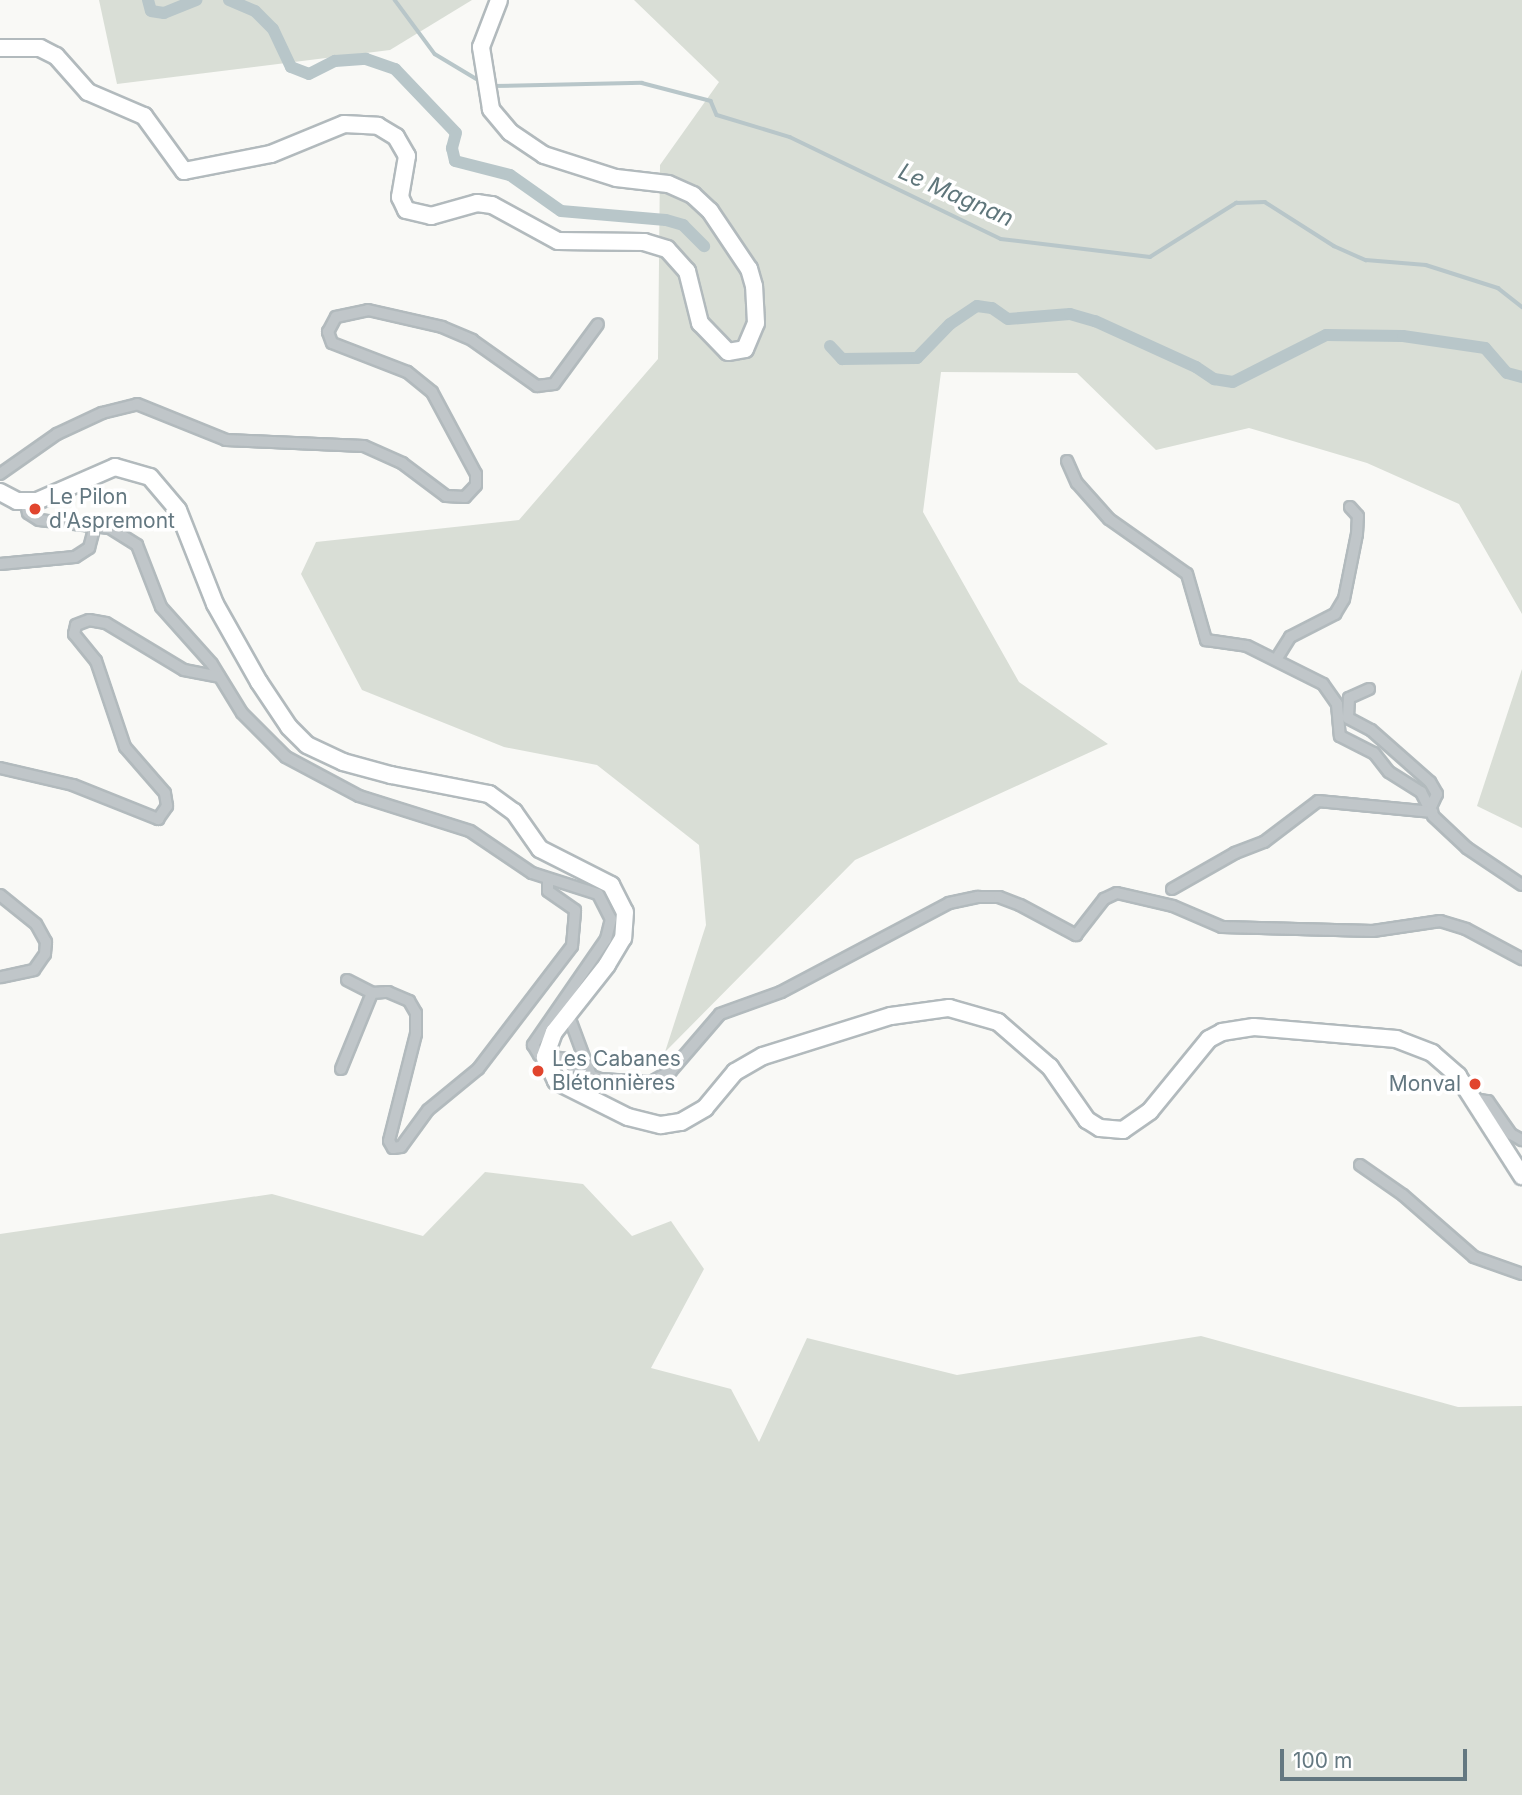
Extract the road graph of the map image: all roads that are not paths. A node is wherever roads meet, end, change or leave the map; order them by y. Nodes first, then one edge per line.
1 (499, 0) edge
2 (0, 48) edge
3 (598, 324) dead end
4 (1067, 461) dead end
5 (0, 474) edge
6 (0, 492) edge
7 (26, 503) junction
8 (1350, 507) dead end
9 (95, 526) junction
10 (0, 564) edge
11 (1277, 659) junction
12 (219, 677) junction
13 (1369, 689) dead end
14 (0, 768) edge
15 (1431, 810) junction
16 (548, 878) junction
17 (1522, 885) edge
18 (1172, 890) dead end
19 (0, 895) edge
20 (1522, 959) edge
21 (0, 977) edge
22 (346, 980) dead end
23 (372, 993) junction
24 (568, 1014) junction
25 (554, 1031) junction
26 (580, 1055) junction
27 (545, 1057) junction
28 (341, 1069) dead end
29 (591, 1076) junction
30 (1473, 1099) junction
31 (1522, 1140) edge
32 (1360, 1165) dead end
33 (1522, 1176) edge
34 (1522, 1274) edge

1 - 2 street
3 - 5 street
4 - 11 street
6 - 7 street
7 - 9 street
7 - 24 street
8 - 11 street
9 - 10 street
9 - 12 street
11 - 15 street
12 - 14 street
12 - 16 street
13 - 15 street
15 - 17 street
15 - 18 street
16 - 23 street
16 - 27 street
19 - 21 street
20 - 29 street
22 - 23 street
23 - 28 street
24 - 25 street
24 - 26 street
25 - 26 street
25 - 27 street
26 - 29 street
27 - 29 street
27 - 30 street
30 - 31 street
30 - 33 street
32 - 34 street

